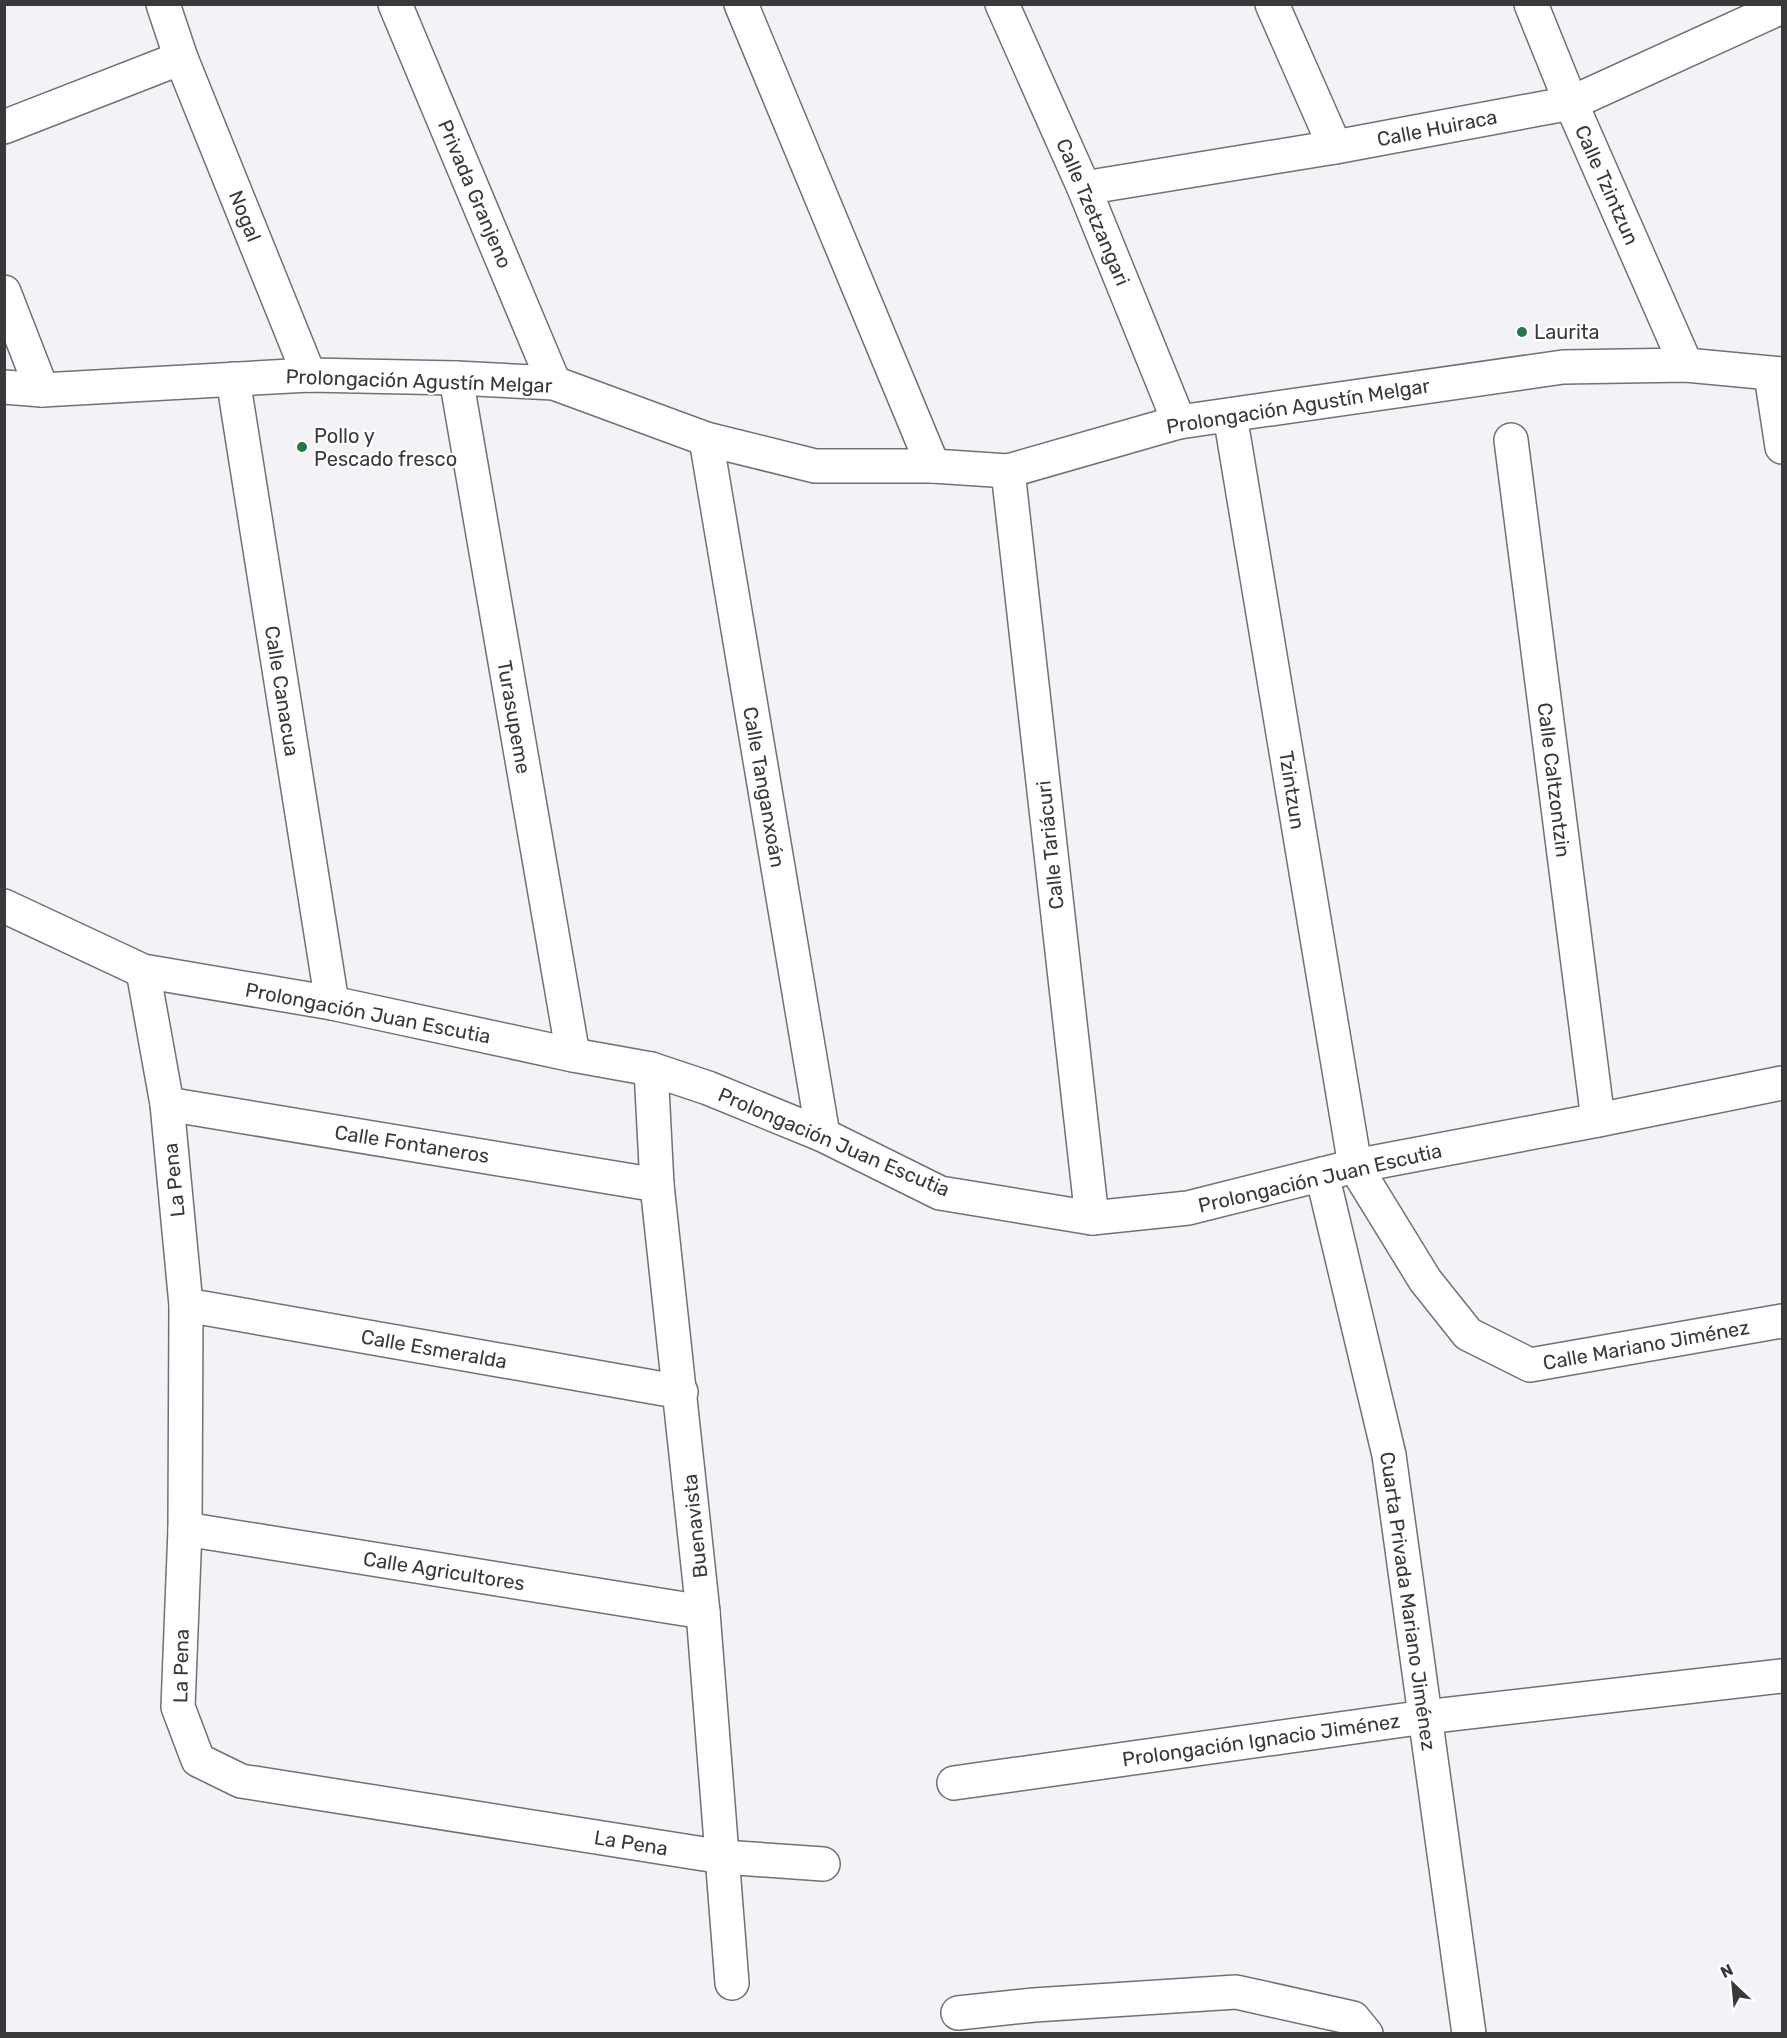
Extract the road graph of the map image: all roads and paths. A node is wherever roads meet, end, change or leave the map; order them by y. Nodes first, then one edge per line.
1 (164, 4) edge
2 (395, 4) edge
3 (741, 4) edge
4 (1002, 4) edge
5 (1272, 4) edge
6 (1531, 4) edge
7 (1775, 17) edge
8 (181, 58) junction
9 (1571, 102) junction
10 (4, 127) edge
11 (1335, 147) junction
12 (1084, 188) junction
13 (4, 292) edge
14 (1686, 365) junction
15 (309, 375) junction
16 (1777, 375) edge
17 (456, 378) junction
18 (233, 379) junction
19 (554, 383) junction
20 (4, 387) edge
21 (42, 390) junction
22 (1230, 415) junction
23 (1179, 422) junction
24 (706, 439) junction
25 (1510, 440) dead end
26 (1782, 447) edge
27 (933, 466) junction
28 (1008, 471) junction
29 (4, 906) edge
30 (143, 971) junction
31 (332, 1003) junction
32 (573, 1055) junction
33 (651, 1069) junction
34 (1782, 1083) edge
35 (167, 1104) junction
36 (1598, 1120) junction
37 (823, 1135) junction
38 (1355, 1166) junction
39 (1322, 1174) junction
40 (657, 1185) junction
41 (1092, 1218) junction
42 (186, 1305) junction
43 (1782, 1321) edge
44 (681, 1392) junction
45 (185, 1529) junction
46 (704, 1612) junction
47 (1782, 1676) edge
48 (1425, 1717) junction
49 (954, 1783) dead end
50 (723, 1857) junction
51 (823, 1864) dead end
52 (732, 1983) dead end
53 (958, 2013) dead end
54 (1366, 2034) edge
55 (1469, 2034) edge

1 - 8 street, Nogal
2 - 19 street, Privada Granjeno
3 - 27 street
4 - 12 street, Calle Tzetzangari
5 - 11 street
6 - 9 street, Calle Tzintzun
7 - 9 street, Calle Huiraca
8 - 10 street
8 - 15 street, Nogal
9 - 11 street, Calle Huiraca
9 - 14 street, Calle Tzintzun
11 - 12 street, Calle Huiraca
12 - 23 street, Calle Tzetzangari
13 - 21 street
14 - 16 street, Prolongación Agustín Melgar
14 - 22 street, Prolongación Agustín Melgar
15 - 17 street, Prolongación Agustín Melgar
15 - 18 street, Prolongación Agustín Melgar
16 - 26 street
17 - 19 street, Prolongación Agustín Melgar
17 - 32 street, Turasupeme
18 - 21 street, Prolongación Agustín Melgar
18 - 31 street, Calle Canacua
19 - 24 street, Prolongación Agustín Melgar
20 - 21 street, Prolongación Agustín Melgar
22 - 23 street, Prolongación Agustín Melgar
22 - 38 street, Tzintzun
23 - 28 street, Prolongación Agustín Melgar
24 - 27 street, Prolongación Agustín Melgar
24 - 37 street, Calle Tanganxoán
25 - 36 street, Calle Caltzontzin
27 - 28 street, Prolongación Agustín Melgar
28 - 41 street, Calle Tariácuri
29 - 30 street, Prolongación Juan Escutia
30 - 31 street, Prolongación Juan Escutia
30 - 35 street, La Pena
31 - 32 street, Prolongación Juan Escutia
32 - 33 street, Prolongación Juan Escutia
33 - 37 street, Prolongación Juan Escutia
33 - 40 street, Buenavista
34 - 36 street, Prolongación Juan Escutia
35 - 40 street, Calle Fontaneros
35 - 42 street, La Pena
36 - 38 street, Prolongación Juan Escutia
37 - 41 street, Prolongación Juan Escutia
38 - 39 street, Prolongación Juan Escutia
38 - 43 street, Calle Mariano Jiménez
39 - 41 street, Prolongación Juan Escutia
39 - 48 street, Cuarta Privada Mariano Jiménez
40 - 44 street, Buenavista
42 - 44 street, Calle Esmeralda
42 - 45 street, La Pena
44 - 46 street, Buenavista
45 - 46 street, Calle Agricultores
45 - 50 street, La Pena
46 - 50 street, Buenavista
47 - 48 street, Prolongación Ignacio Jiménez
48 - 49 street, Prolongación Ignacio Jiménez
48 - 55 street, Cuarta Privada Mariano Jiménez
50 - 51 street, La Pena
50 - 52 street, Buenavista
53 - 54 street

